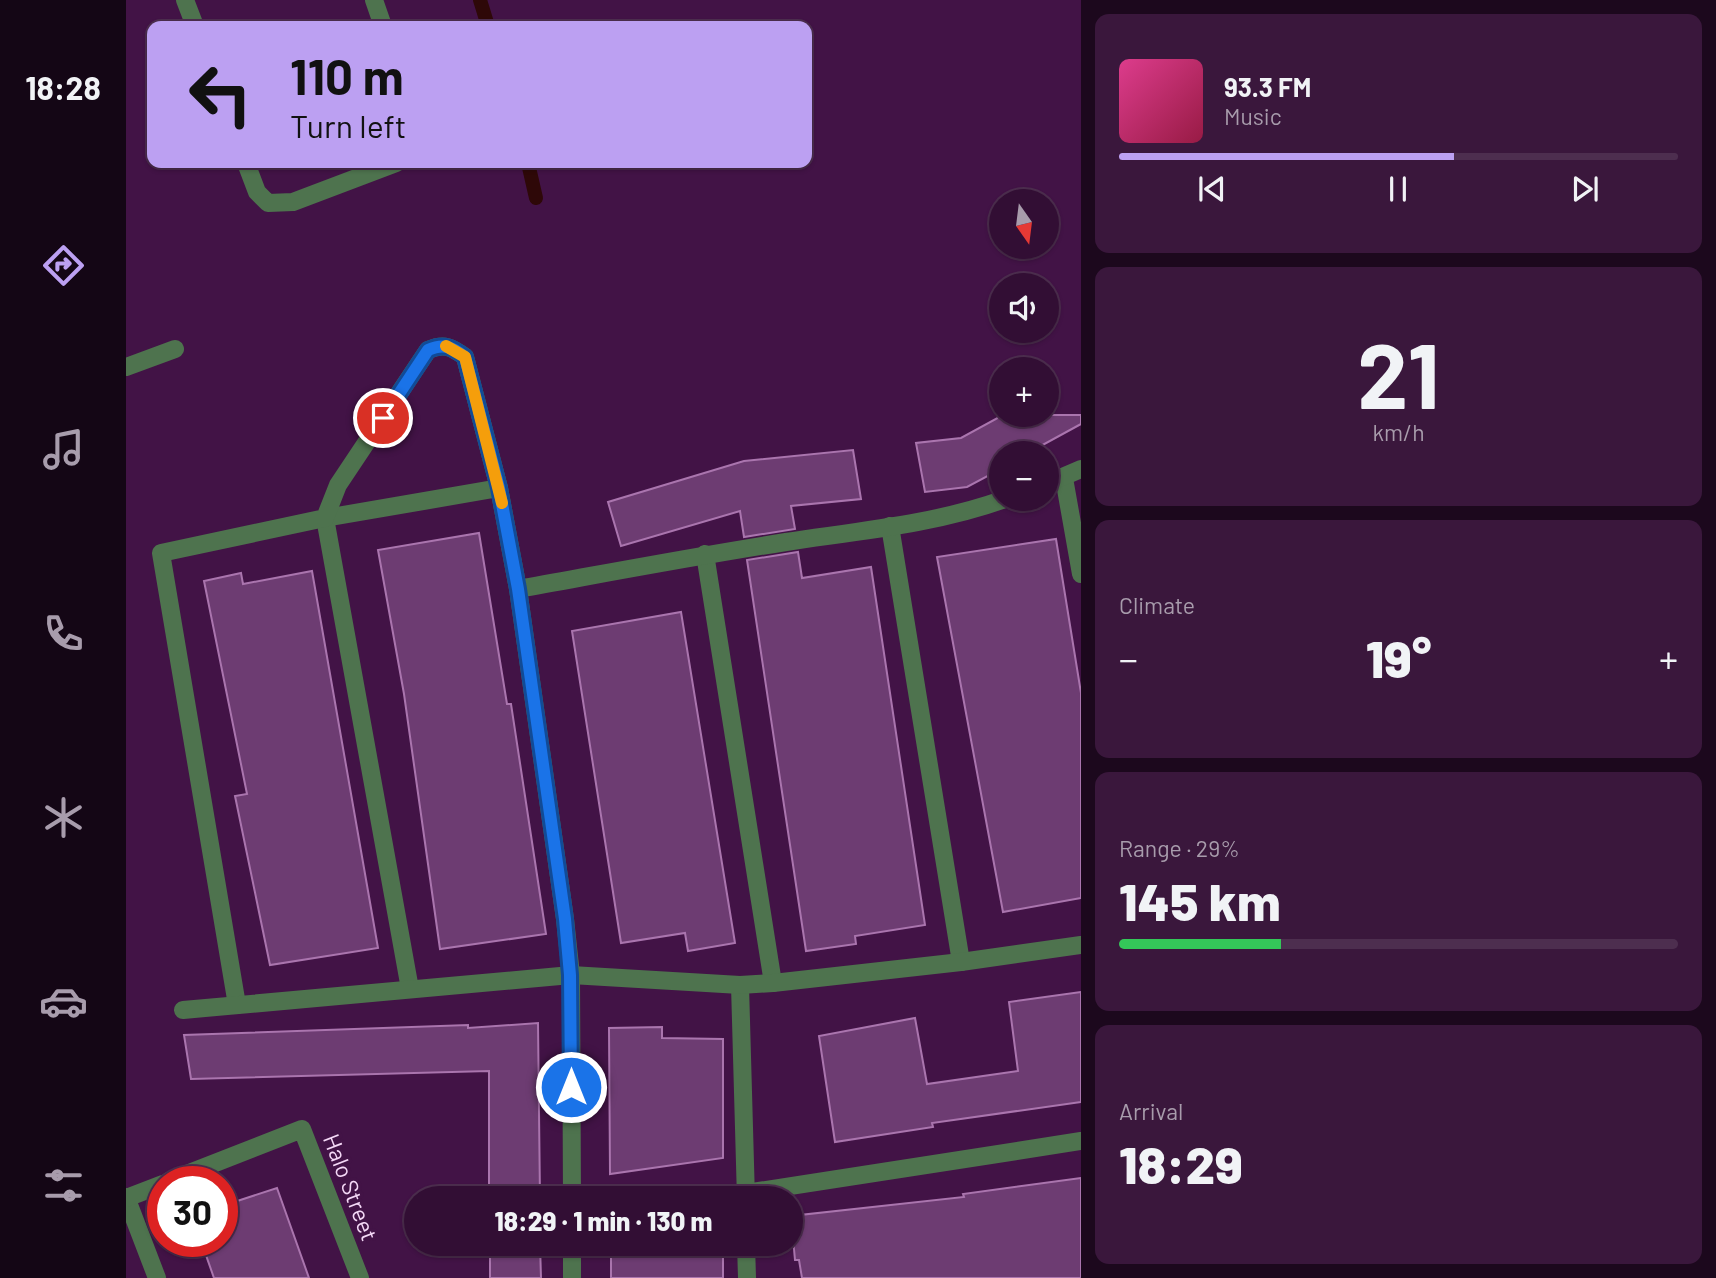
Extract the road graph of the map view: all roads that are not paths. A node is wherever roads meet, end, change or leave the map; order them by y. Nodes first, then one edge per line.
1 (185, 0) edge
2 (374, 0) edge
3 (193, 21) edge
4 (381, 21) edge
5 (248, 168) edge
6 (383, 168) edge
7 (175, 349) dead end
8 (126, 368) edge
9 (1081, 469) edge
10 (1064, 478) junction
11 (1059, 480) edge
12 (499, 488) junction
13 (989, 505) edge
14 (325, 517) junction
15 (890, 526) junction
16 (705, 554) junction
17 (1081, 574) edge
18 (518, 589) junction
19 (1081, 944) edge
20 (961, 962) junction
21 (570, 975) junction
22 (773, 983) junction
23 (740, 985) junction
24 (410, 989) junction
25 (237, 1005) junction
26 (183, 1010) dead end
27 (1081, 1141) edge
28 (207, 1166) edge
29 (572, 1186) edge
30 (746, 1186) edge
31 (803, 1187) edge
32 (147, 1190) edge
33 (126, 1197) edge
34 (572, 1256) edge
35 (746, 1256) edge
36 (157, 1278) edge
37 (360, 1278) edge
38 (572, 1278) edge
39 (747, 1278) edge

1 - 3 street
2 - 4 street
5 - 6 street
7 - 8 street
9 - 10 street
10 - 11 street
10 - 17 street
12 - 14 street
12 - 14 street
12 - 18 street
13 - 15 street
14 - 24 street
14 - 25 street
15 - 16 street
15 - 20 street
16 - 18 street
16 - 22 street
18 - 21 street
19 - 20 street
20 - 22 street
21 - 23 street
21 - 24 street
21 - 29 street
22 - 23 street
23 - 30 street
24 - 25 street
25 - 26 street
27 - 31 street
28 - 37 street, Halo Street
32 - 33 street
33 - 36 street
34 - 38 street
35 - 39 street

